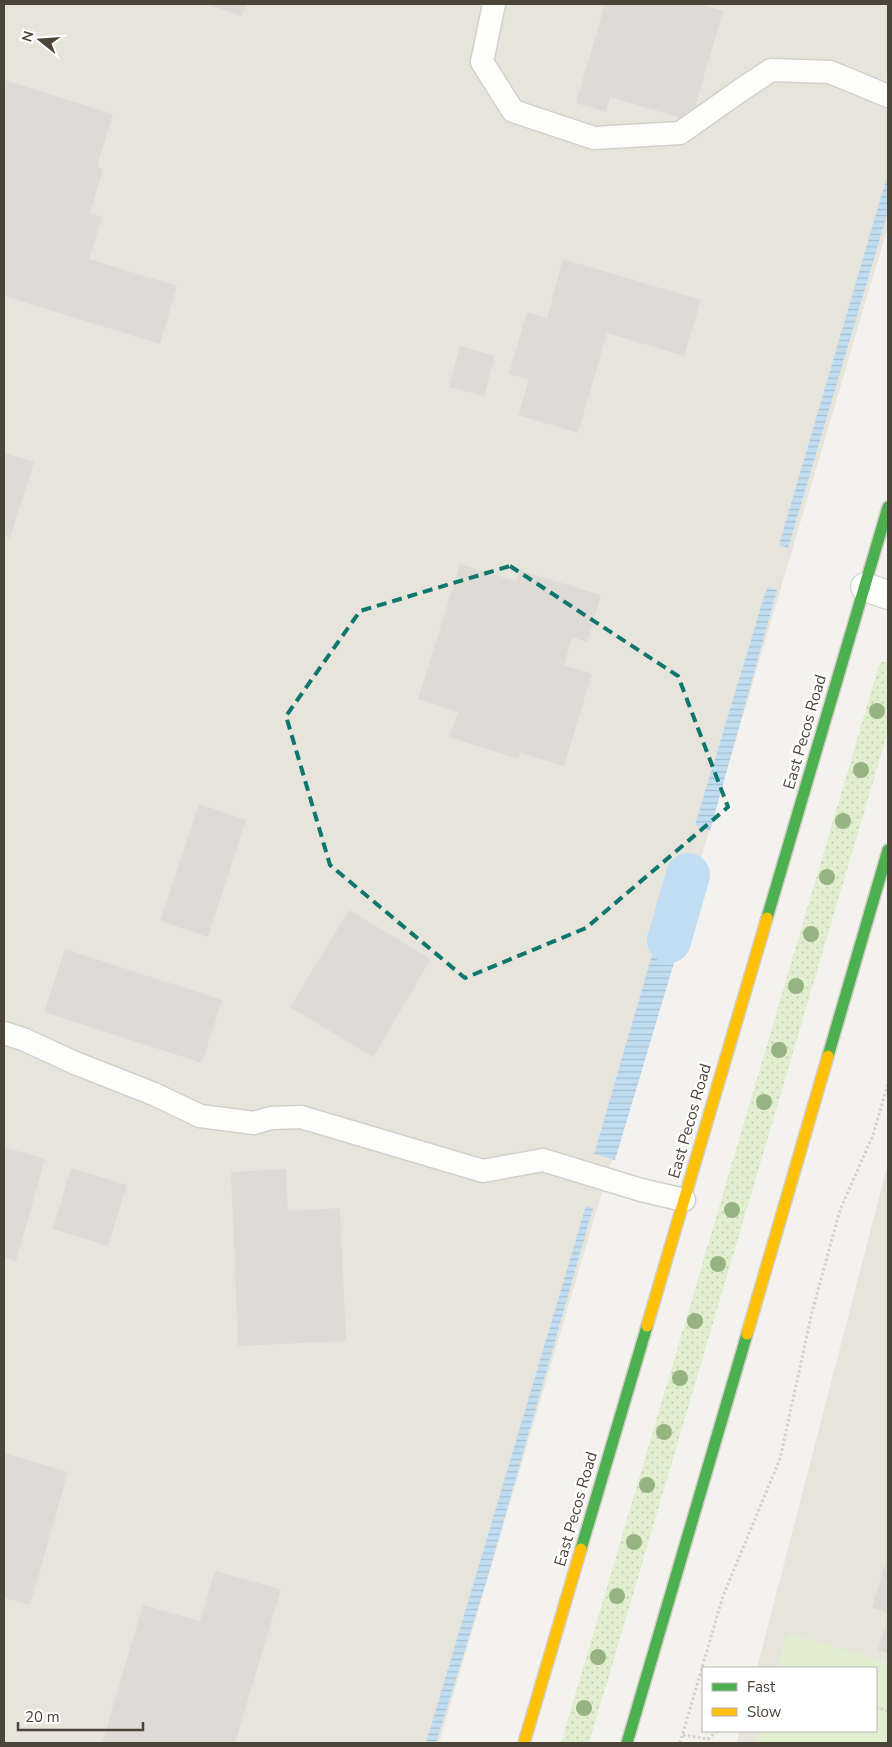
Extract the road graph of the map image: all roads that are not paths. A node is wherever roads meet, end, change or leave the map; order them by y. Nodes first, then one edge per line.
1 (494, 4) edge
2 (888, 96) edge
3 (888, 507) edge
4 (876, 591) edge
5 (888, 850) edge
6 (4, 1033) edge
7 (684, 1200) junction
8 (524, 1743) edge
9 (627, 1743) edge

1 - 2 lane
3 - 4 main road, East Pecos Road
4 - 7 main road, East Pecos Road
5 - 9 main road
6 - 7 lane
7 - 8 main road, East Pecos Road

